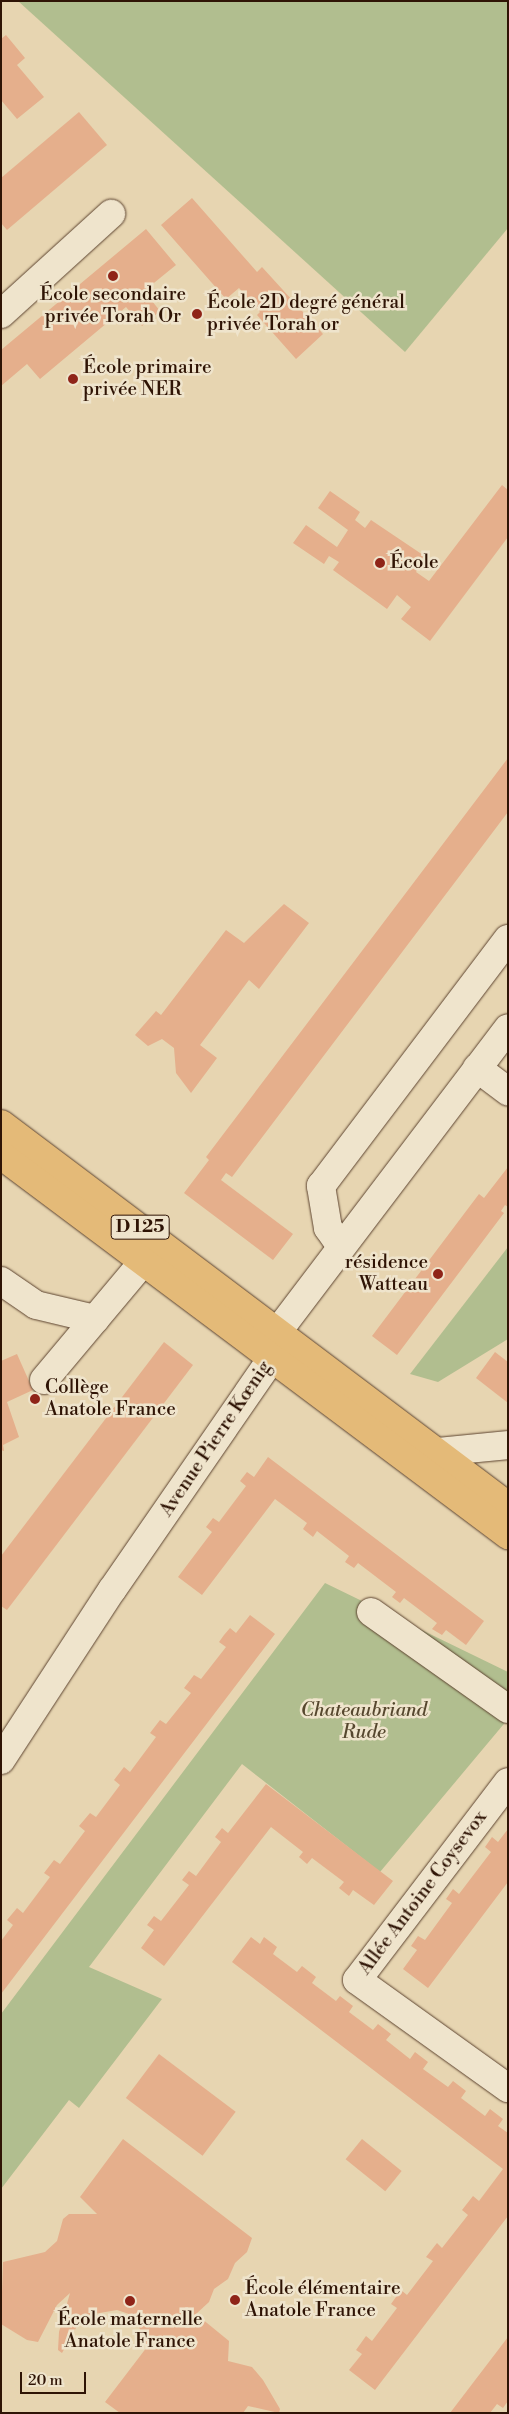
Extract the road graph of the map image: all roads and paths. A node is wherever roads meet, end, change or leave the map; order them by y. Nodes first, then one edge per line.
1 (111, 214) dead end
2 (1, 314) edge
3 (508, 939) edge
4 (508, 1028) edge
5 (477, 1068) junction
6 (508, 1091) edge
7 (1, 1124) edge
8 (1, 1155) edge
9 (340, 1245) junction
10 (144, 1261) junction
11 (1, 1281) edge
12 (95, 1319) junction
13 (275, 1344) junction
14 (44, 1380) dead end
15 (508, 1445) edge
16 (437, 1452) junction
17 (508, 1506) edge
18 (508, 1535) edge
19 (371, 1612) dead end
20 (508, 1710) edge
21 (1, 1760) edge
22 (508, 1782) edge
23 (508, 2088) edge

1 - 2 street
3 - 9 street
4 - 5 street, Avenue Pierre Kœnig
5 - 6 street
5 - 9 street, Avenue Pierre Kœnig
7 - 13 main road, D 125
8 - 10 main road
9 - 13 street, Avenue Pierre Kœnig
10 - 12 street
10 - 13 main road
11 - 12 street
12 - 14 street
13 - 16 main road, D 125
13 - 18 main road, D 125
13 - 21 street, Avenue Pierre Kœnig
15 - 16 street
16 - 17 main road, D 125
19 - 20 street
22 - 23 street, Allée Antoine Coysevox

